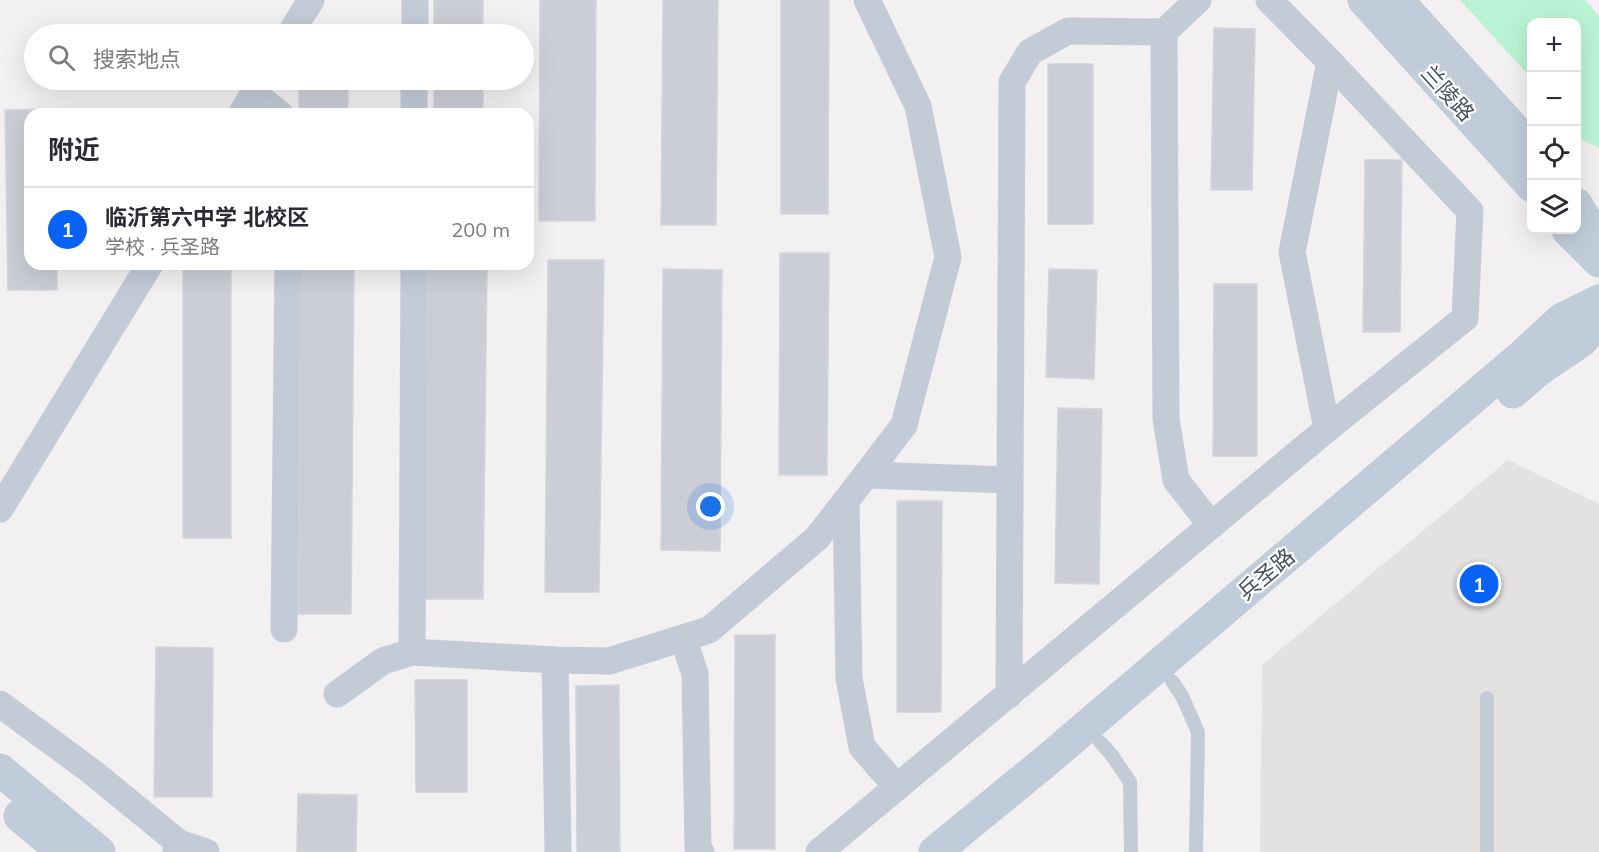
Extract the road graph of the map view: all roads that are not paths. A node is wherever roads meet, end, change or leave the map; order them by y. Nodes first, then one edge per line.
1 (311, 0) edge
2 (415, 0) edge
3 (867, 0) edge
4 (1197, 0) edge
5 (1269, 0) edge
6 (1364, 0) edge
7 (1397, 0) edge
8 (296, 24) edge
9 (415, 24) edge
10 (1164, 32) junction
11 (1330, 62) junction
12 (414, 90) edge
13 (252, 95) edge
14 (271, 108) edge
15 (414, 108) edge
16 (1527, 143) edge
17 (1527, 180) edge
18 (1581, 212) edge
19 (1572, 234) edge
20 (1599, 242) edge
21 (1599, 261) edge
22 (146, 270) edge
23 (288, 270) edge
24 (414, 270) edge
25 (1599, 301) edge
26 (1599, 320) edge
27 (1327, 429) junction
28 (866, 476) junction
29 (1010, 480) junction
30 (846, 501) junction
31 (0, 509) edge
32 (1211, 525) junction
33 (284, 629) dead end
34 (683, 638) junction
35 (412, 652) junction
36 (555, 660) junction
37 (1172, 681) junction
38 (337, 694) dead end
39 (1009, 694) junction
40 (1487, 698) dead end
41 (0, 704) edge
42 (1100, 742) junction
43 (0, 770) edge
44 (897, 787) junction
45 (0, 799) edge
46 (178, 848) edge
47 (63, 852) edge
48 (99, 852) edge
49 (206, 852) edge
50 (558, 852) edge
51 (701, 852) edge
52 (819, 852) edge
53 (935, 852) edge
54 (968, 852) edge
55 (1131, 852) edge
56 (1196, 852) edge
57 (1487, 852) edge

1 - 8 street
2 - 9 street
3 - 28 street
4 - 10 street
5 - 11 street
6 - 17 main road, 兰陵路
7 - 16 main road, 兰陵路
10 - 29 street
10 - 32 street
11 - 27 street
11 - 27 street
12 - 15 street
13 - 14 street
18 - 20 main road
19 - 21 main road
22 - 31 street
23 - 33 street
24 - 35 street
25 - 53 main road, 兵圣路
26 - 37 main road, 兵圣路
27 - 32 street
28 - 29 street
28 - 30 street
29 - 39 street
30 - 34 street
30 - 44 street
32 - 39 street
34 - 36 street
34 - 51 street
35 - 36 street
35 - 38 street
36 - 50 street
37 - 42 main road, 兵圣路
37 - 56 lane
39 - 44 street
40 - 57 lane
41 - 46 street
42 - 54 main road, 兵圣路
42 - 55 lane
43 - 48 main road
44 - 52 street
45 - 47 main road
46 - 49 street

